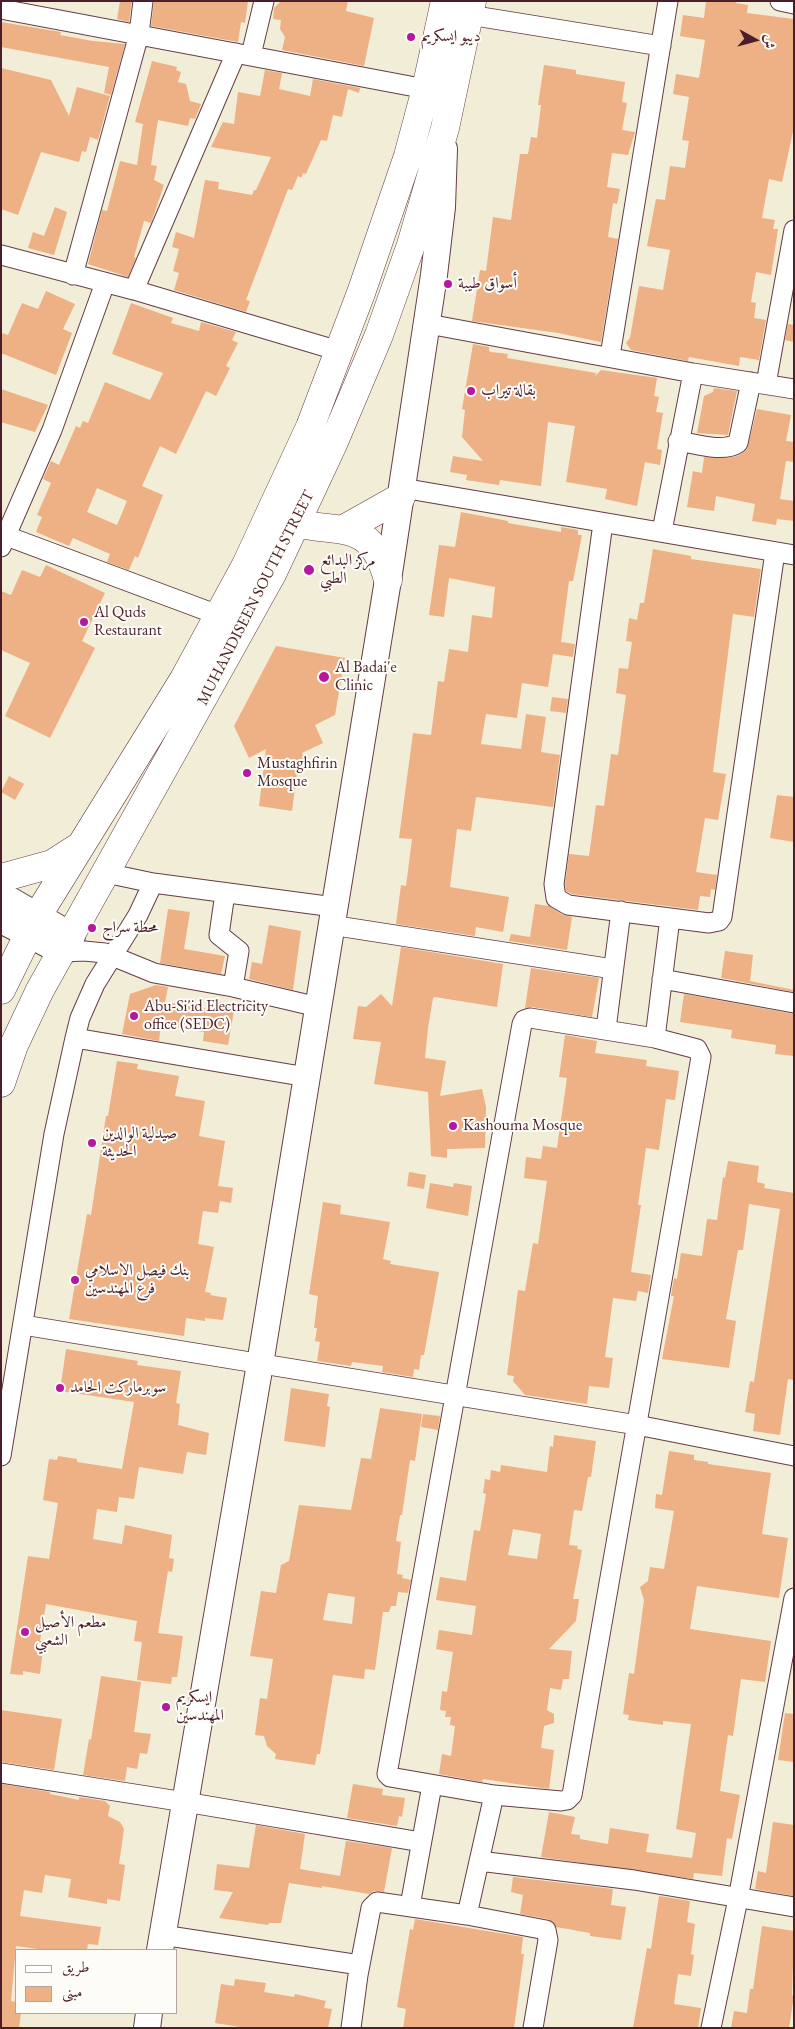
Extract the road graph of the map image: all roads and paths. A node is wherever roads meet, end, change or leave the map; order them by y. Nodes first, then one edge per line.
1 (143, 1) edge
2 (264, 1) edge
3 (444, 1) edge
4 (668, 1) edge
5 (470, 8) edge
6 (1, 9) edge
7 (139, 34) junction
8 (660, 46) junction
9 (243, 54) junction
10 (426, 89) junction
11 (445, 128) junction
12 (794, 230) edge
13 (1, 255) edge
14 (74, 275) junction
15 (106, 283) junction
16 (134, 290) junction
17 (428, 324) junction
18 (340, 351) junction
19 (610, 356) junction
20 (693, 373) junction
21 (758, 383) junction
22 (794, 389) edge
23 (678, 442) junction
24 (402, 493) junction
25 (270, 513) junction
26 (604, 522) junction
27 (296, 524) junction
28 (344, 529) junction
29 (662, 531) junction
30 (3, 539) edge
31 (775, 552) junction
32 (794, 555) edge
33 (388, 580) junction
34 (218, 616) junction
35 (81, 846) junction
36 (106, 873) junction
37 (1, 878) edge
38 (153, 884) junction
39 (225, 893) junction
40 (1, 895) edge
41 (621, 911) junction
42 (333, 916) junction
43 (670, 918) junction
44 (1, 920) edge
45 (32, 925) junction
46 (73, 946) junction
47 (112, 955) junction
48 (612, 969) junction
49 (662, 979) junction
50 (233, 987) junction
51 (1, 990) edge
52 (794, 1003) edge
53 (318, 1007) junction
54 (606, 1029) junction
55 (75, 1038) junction
56 (655, 1038) junction
57 (307, 1077) junction
58 (1, 1083) edge
59 (23, 1325) junction
60 (9, 1359) edge
61 (260, 1364) junction
62 (456, 1396) junction
63 (637, 1425) junction
64 (1, 1456) edge
65 (794, 1456) edge
66 (794, 1598) edge
67 (1, 1773) edge
68 (432, 1784) junction
69 (494, 1795) junction
70 (185, 1802) junction
71 (421, 1842) junction
72 (479, 1860) junction
73 (738, 1899) junction
74 (410, 1906) junction
75 (794, 1907) edge
76 (467, 1915) junction
77 (161, 1942) edge
78 (360, 1965) junction
79 (149, 2014) edge
80 (147, 2028) edge
81 (351, 2028) edge
82 (533, 2028) edge
83 (711, 2028) edge

1 - 7 street
2 - 9 street
3 - 10 highway, MUHANDISEEN SOUTH STREET
4 - 8 street
5 - 8 street
5 - 11 highway, MUHANDISEEN SOUTH STREET
6 - 7 street
7 - 9 street
7 - 14 street
8 - 19 street
9 - 10 street
9 - 16 street
10 - 18 highway, MUHANDISEEN SOUTH STREET
11 - 17 street
11 - 27 highway, MUHANDISEEN SOUTH STREET
12 - 21 street
13 - 14 street
14 - 15 street
15 - 16 street
15 - 30 street
16 - 18 street
17 - 19 street
17 - 24 street
18 - 25 highway, MUHANDISEEN SOUTH STREET
19 - 20 street
20 - 21 street
20 - 23 street
21 - 22 street
21 - 23 street
23 - 29 street
24 - 26 street
24 - 28 highway
24 - 33 street
25 - 27 highway
25 - 34 highway, MUHANDISEEN SOUTH STREET
26 - 29 street
26 - 41 street
27 - 28 highway
27 - 36 highway, MUHANDISEEN SOUTH STREET
28 - 33 highway
29 - 31 street
30 - 34 street
31 - 32 street
31 - 43 street
33 - 42 street
34 - 35 highway, MUHANDISEEN SOUTH STREET
35 - 37 highway
35 - 45 highway, MUHANDISEEN SOUTH STREET
36 - 38 street
36 - 46 highway, MUHANDISEEN SOUTH STREET
38 - 39 street
38 - 47 street
39 - 42 street
39 - 50 street
40 - 45 street
41 - 43 street
41 - 48 street
42 - 48 street
42 - 53 street
43 - 49 street
44 - 45 street
45 - 46 street
45 - 51 highway, MUHANDISEEN SOUTH STREET
46 - 47 street
46 - 58 highway, MUHANDISEEN SOUTH STREET
47 - 50 street
47 - 55 street
48 - 54 street
49 - 52 street
49 - 56 street
50 - 53 street
53 - 57 street
54 - 56 street
54 - 62 street
55 - 57 street
55 - 59 street
56 - 63 street
57 - 61 street
59 - 60 street
59 - 61 street
60 - 64 street
61 - 62 street
61 - 70 street
62 - 63 street
62 - 68 street
63 - 65 street
63 - 69 street
66 - 73 street
67 - 70 street
68 - 69 street
68 - 71 street
69 - 72 street
70 - 71 street
70 - 77 street
71 - 74 street
72 - 73 street
72 - 76 street
73 - 75 street
73 - 83 street
74 - 76 street
74 - 78 street
76 - 82 street
77 - 78 street
78 - 81 street
79 - 80 street

